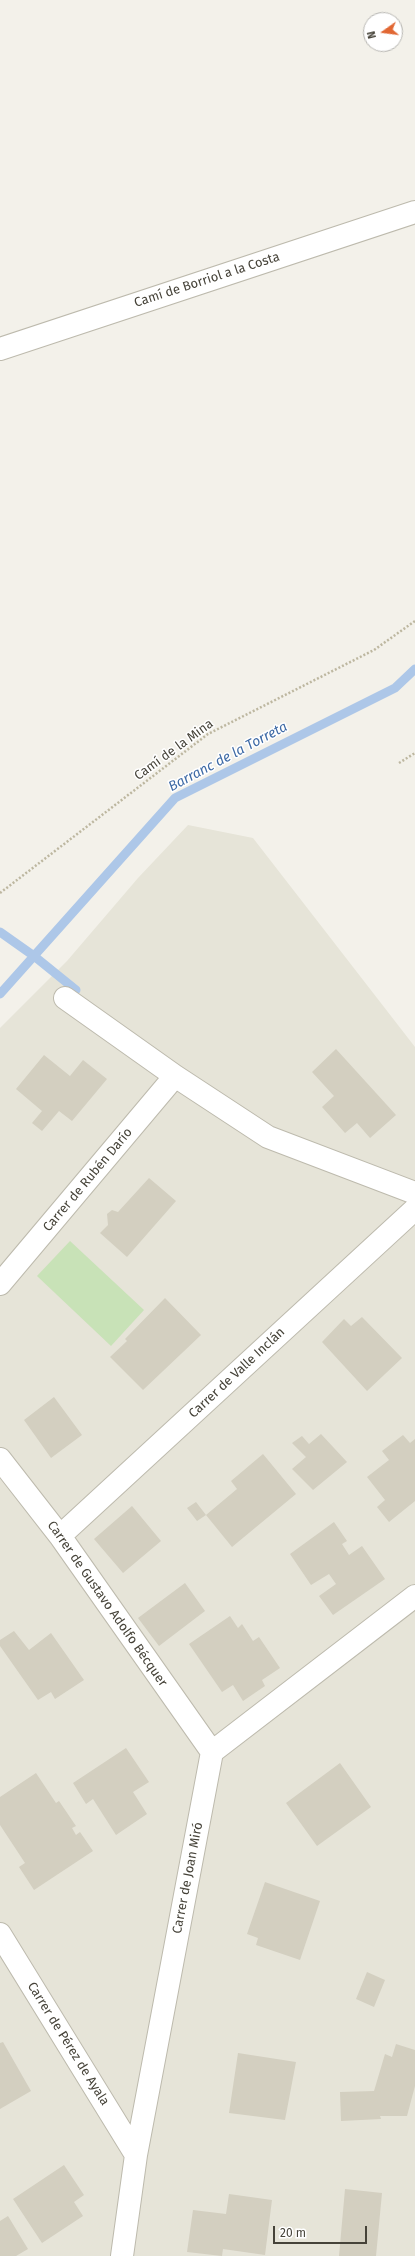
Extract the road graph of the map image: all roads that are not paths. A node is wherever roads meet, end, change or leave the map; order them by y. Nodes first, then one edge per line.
1 (415, 212) edge
2 (0, 349) edge
3 (65, 998) dead end
4 (175, 1076) junction
5 (415, 1194) edge
6 (415, 1209) edge
7 (0, 1284) edge
8 (0, 1459) edge
9 (60, 1536) junction
10 (415, 1596) edge
11 (212, 1752) junction
12 (0, 1934) edge
13 (136, 2154) junction
14 (122, 2256) edge

1 - 2 street, Camí de Borriol a la Costa
3 - 4 street
4 - 5 street
4 - 7 street, Carrer de Rubén Darío
6 - 9 street, Carrer de Valle Inclán
8 - 9 street, Carrer de Gustavo Adolfo Bécquer
9 - 11 street, Carrer de Gustavo Adolfo Bécquer
10 - 11 street
11 - 13 street, Carrer de Joan Miró
12 - 13 street, Carrer de Pérez de Ayala
13 - 14 street, Carrer de Joan Miró

